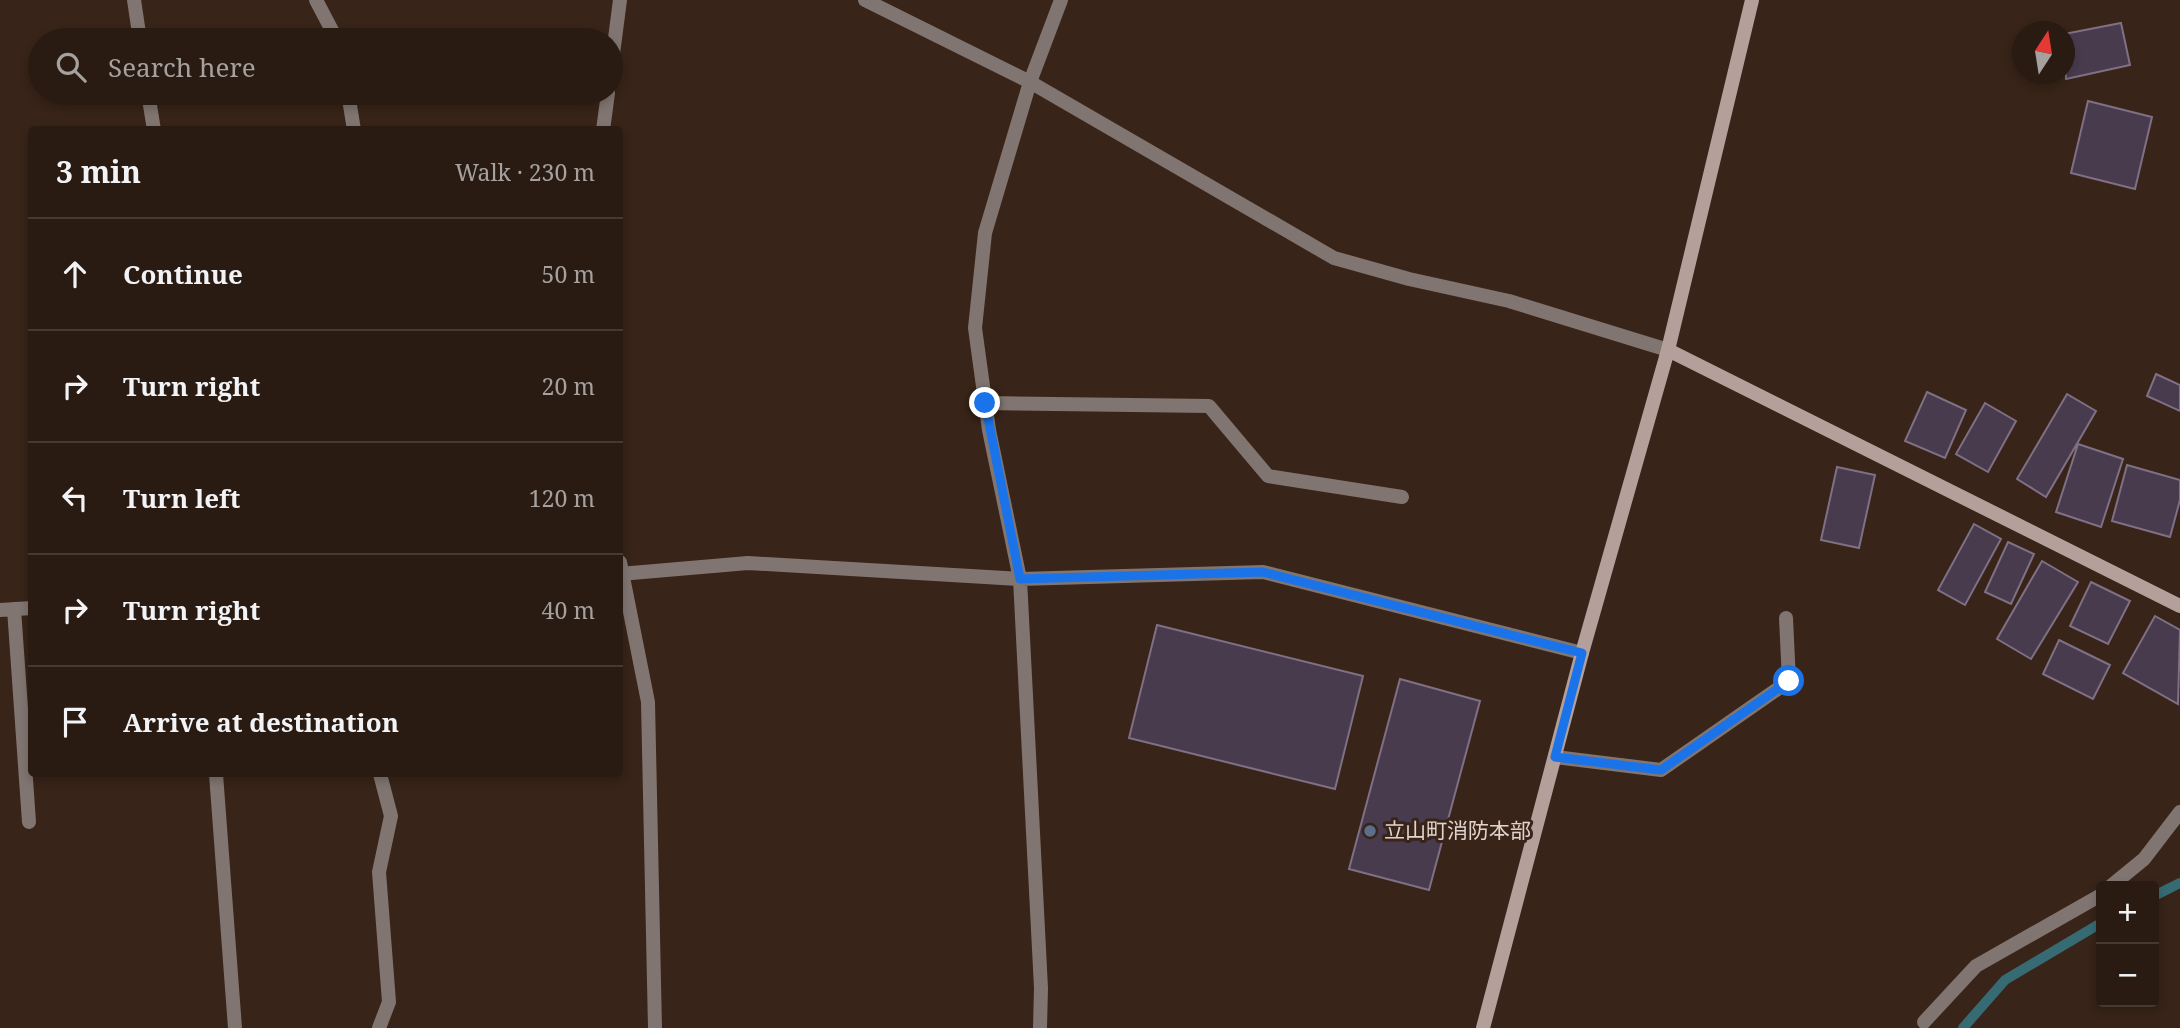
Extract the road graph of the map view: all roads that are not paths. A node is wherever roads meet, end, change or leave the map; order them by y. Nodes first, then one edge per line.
1 (134, 0) edge
2 (316, 0) edge
3 (620, 0) edge
4 (865, 0) edge
5 (1061, 0) edge
6 (1752, 0) edge
7 (138, 28) edge
8 (331, 28) edge
9 (616, 28) edge
10 (1030, 82) junction
11 (150, 105) edge
12 (350, 105) edge
13 (606, 105) edge
14 (152, 126) edge
15 (353, 126) edge
16 (604, 126) edge
17 (1668, 350) junction
18 (985, 403) junction
19 (1402, 497) dead end
20 (623, 570) edge
21 (1020, 579) junction
22 (623, 580) edge
23 (2180, 606) edge
24 (28, 608) edge
25 (7, 610) edge
26 (1786, 618) dead end
27 (1582, 653) junction
28 (1555, 757) junction
29 (216, 777) edge
30 (381, 777) edge
31 (2180, 812) edge
32 (29, 822) dead end
33 (2117, 881) edge
34 (2096, 898) edge
35 (1924, 1022) dead end
36 (235, 1028) edge
37 (379, 1028) edge
38 (655, 1028) edge
39 (1040, 1028) edge
40 (1483, 1028) edge

1 - 7 street
2 - 8 street
3 - 9 street
4 - 10 street
5 - 10 street
6 - 17 street
10 - 17 street
10 - 18 street
11 - 14 street
12 - 15 street
13 - 16 street
17 - 23 street
17 - 27 street
18 - 19 street
18 - 21 street
20 - 21 street
21 - 27 street
21 - 39 street
22 - 38 street
24 - 25 street
25 - 32 street
26 - 28 street
27 - 28 street
28 - 40 street
29 - 36 street
30 - 37 street
31 - 33 street
34 - 35 street

